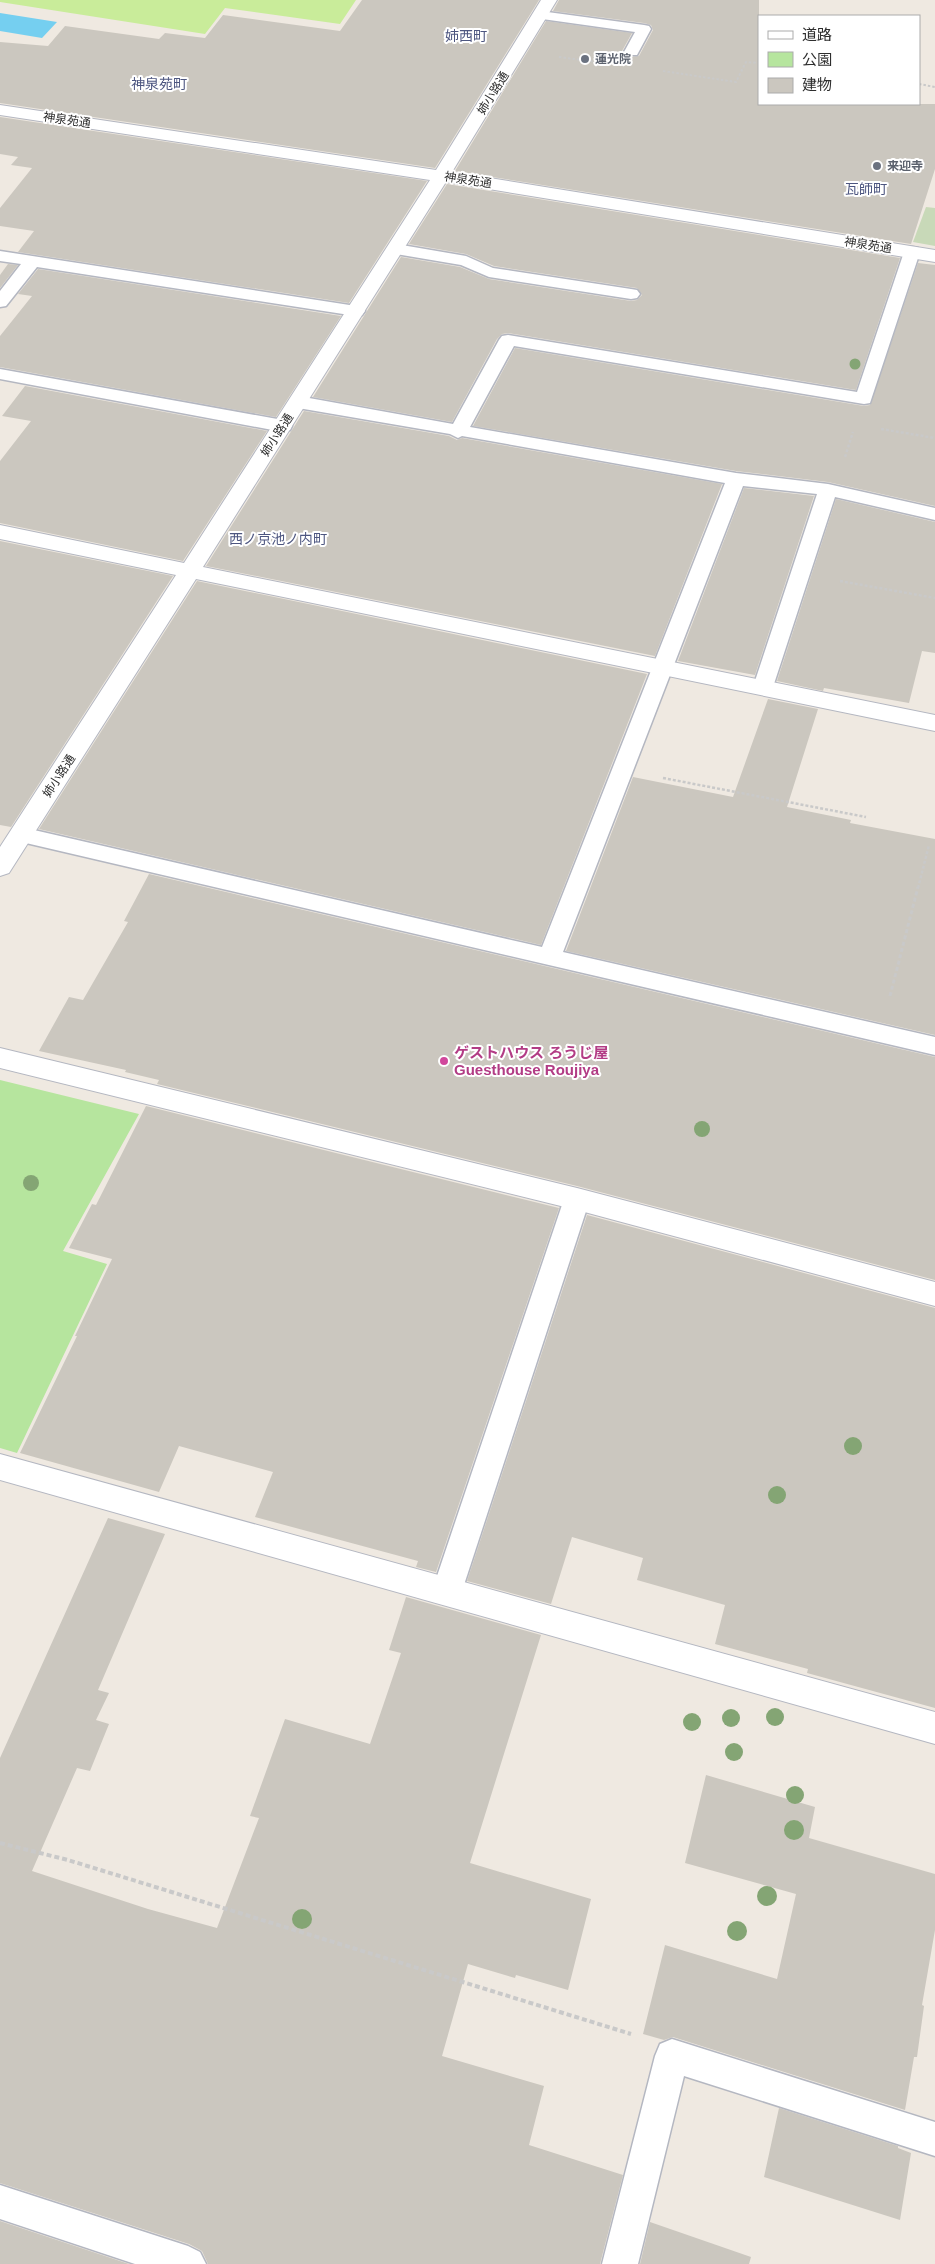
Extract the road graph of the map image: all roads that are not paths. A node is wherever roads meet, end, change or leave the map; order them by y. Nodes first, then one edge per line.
1 (545, 8) edge
2 (632, 52) dead end
3 (0, 110) edge
4 (442, 176) junction
5 (396, 249) junction
6 (912, 252) junction
7 (0, 256) edge
8 (935, 256) edge
9 (33, 261) junction
10 (631, 294) dead end
11 (0, 302) edge
12 (356, 312) junction
13 (0, 374) edge
14 (298, 402) junction
15 (283, 426) junction
16 (458, 432) junction
17 (736, 479) junction
18 (828, 490) junction
19 (935, 514) edge
20 (0, 532) edge
21 (191, 570) junction
22 (662, 666) junction
23 (763, 687) junction
24 (935, 722) edge
25 (21, 835) junction
26 (0, 867) edge
27 (550, 956) junction
28 (935, 1046) edge
29 (0, 1058) edge
30 (577, 1199) junction
31 (935, 1294) edge
32 (0, 1467) edge
33 (447, 1591) junction
34 (935, 1728) edge
35 (935, 2139) edge
36 (0, 2202) edge
37 (188, 2264) edge
38 (620, 2264) edge

1 - 2 lane
1 - 4 street, 姉小路通
3 - 4 street, 神泉苑通
4 - 5 street, 姉小路通
4 - 6 street, 神泉苑通
5 - 10 lane
5 - 12 street, 姉小路通
6 - 8 street, 神泉苑通
6 - 16 lane
7 - 9 lane
9 - 11 lane
9 - 12 lane
12 - 14 street, 姉小路通
13 - 15 lane
14 - 15 street, 姉小路通
14 - 16 lane
15 - 21 street, 姉小路通
16 - 17 lane
17 - 18 lane
17 - 22 lane
18 - 19 lane
18 - 23 lane
20 - 21 street
21 - 22 street
21 - 25 street, 姉小路通
22 - 23 street
22 - 27 lane
23 - 24 street
25 - 26 street, 姉小路通
25 - 27 lane
27 - 28 lane
29 - 30 street
30 - 31 street
30 - 33 lane
32 - 33 street
33 - 34 street
35 - 38 lane
36 - 37 lane

